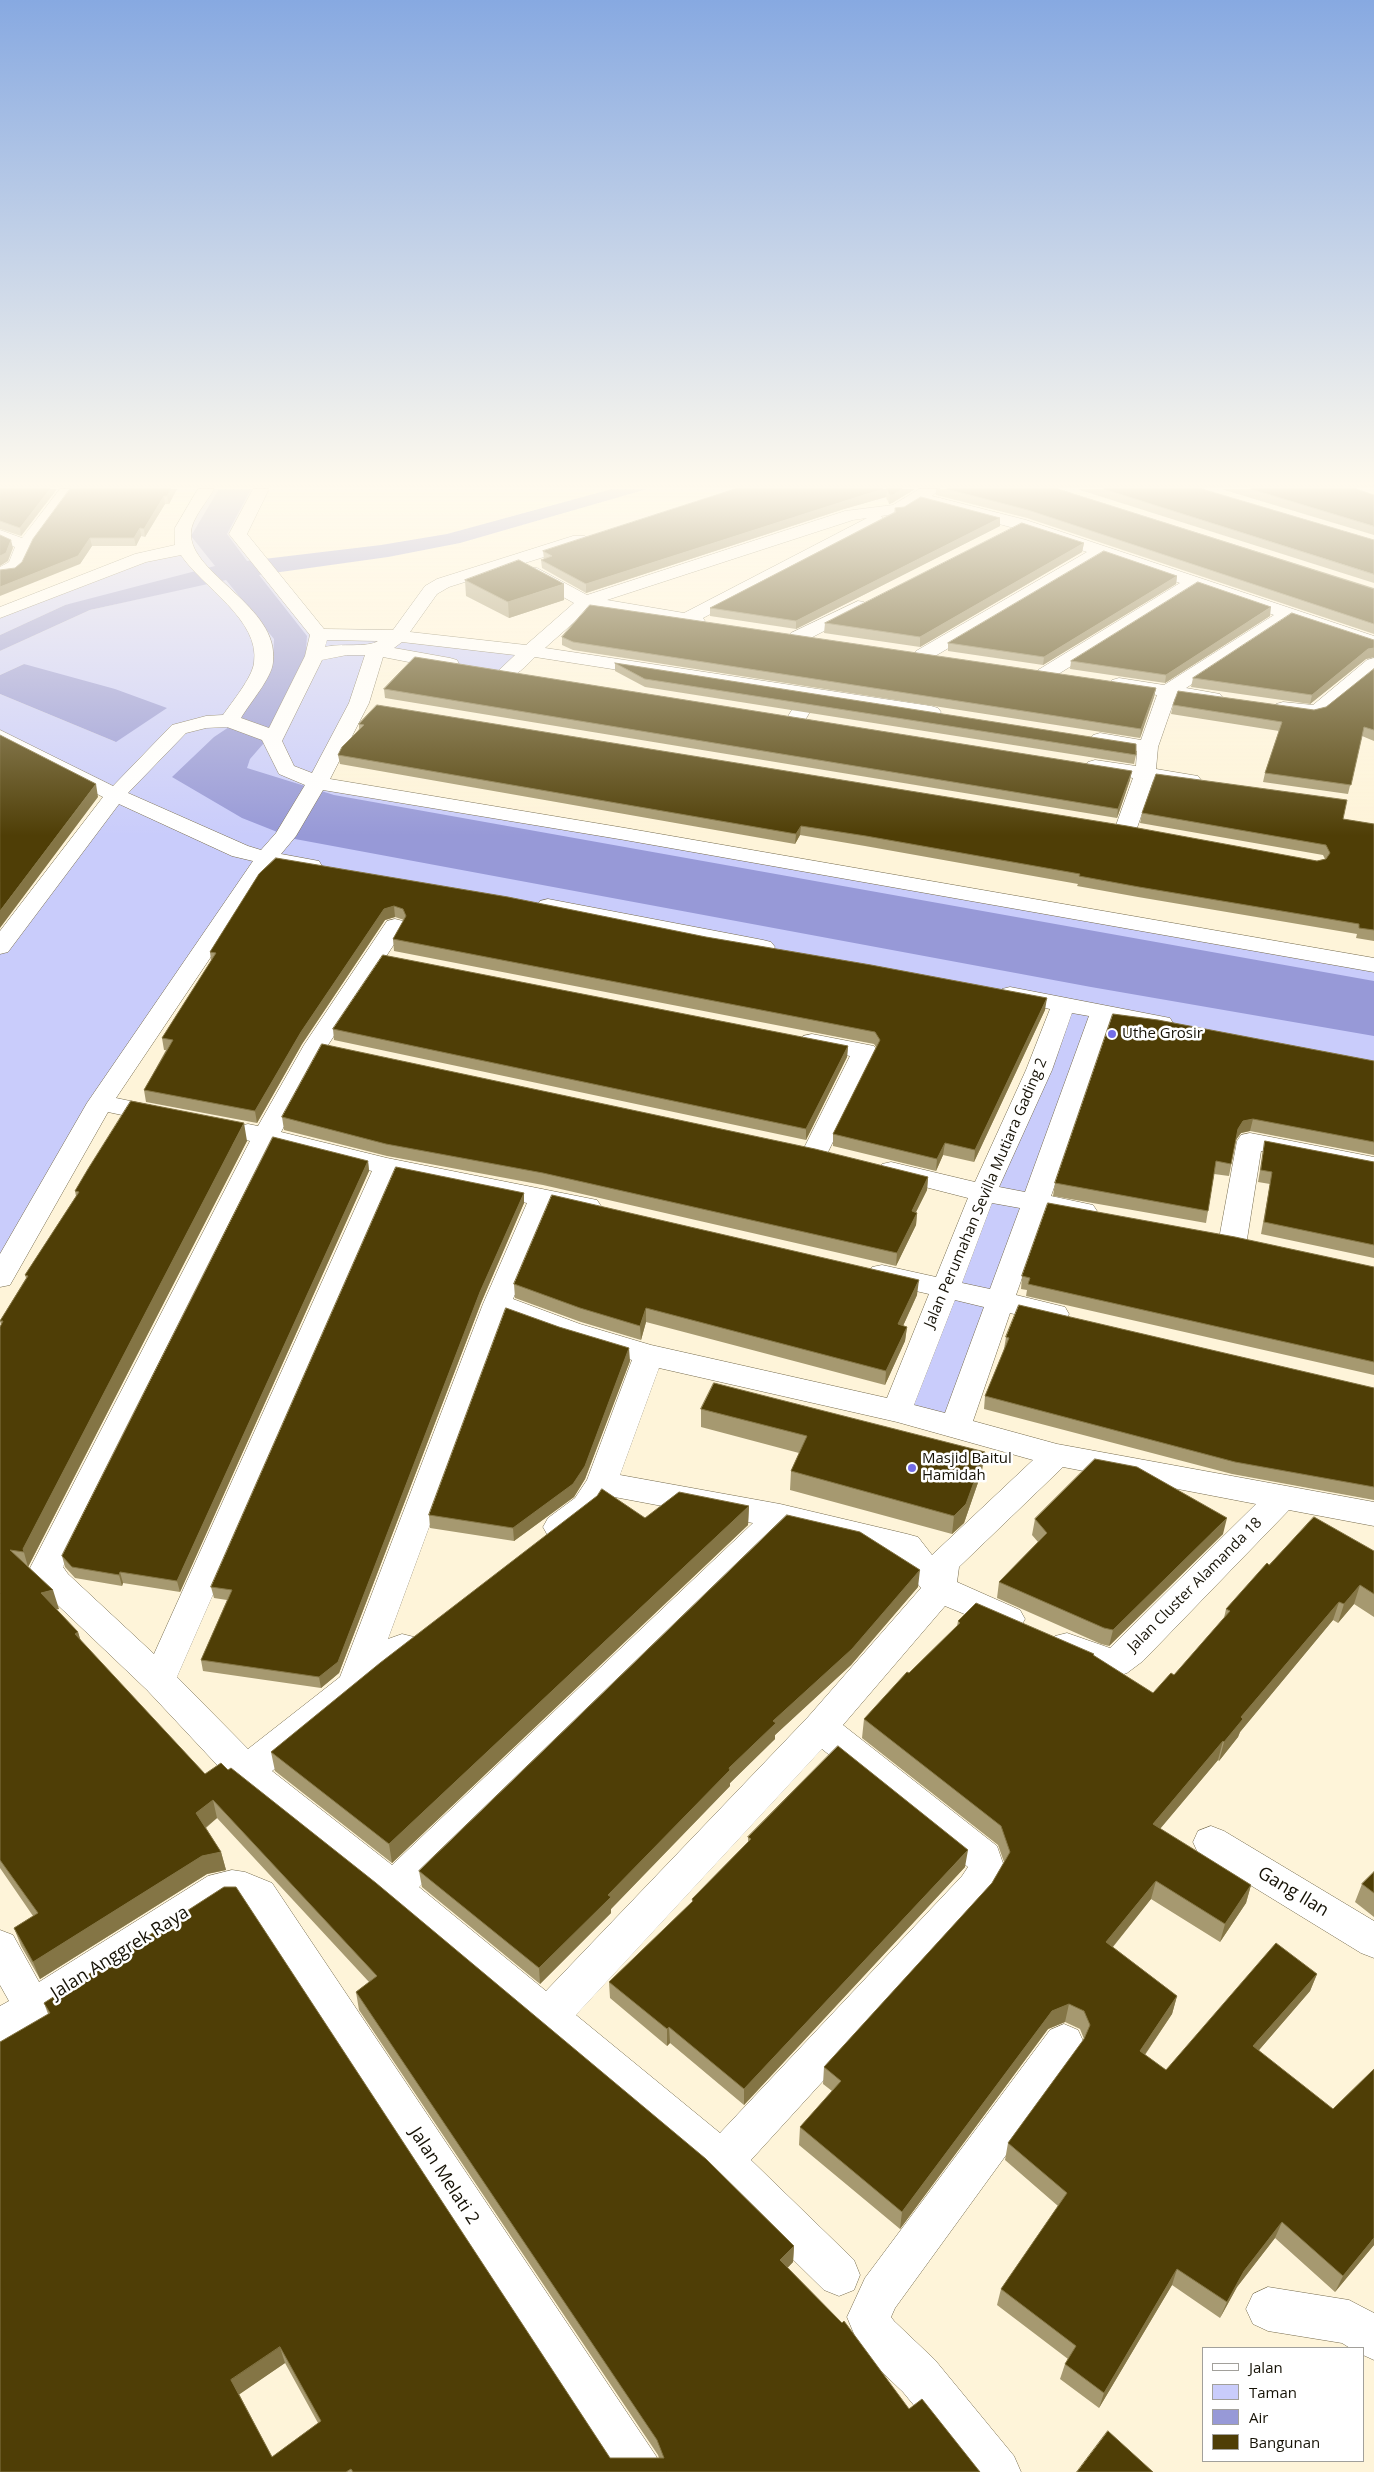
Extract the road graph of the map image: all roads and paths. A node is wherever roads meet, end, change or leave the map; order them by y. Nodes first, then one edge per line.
1 (22, 604) edge
2 (236, 604) edge
3 (295, 604) edge
4 (421, 604) edge
5 (583, 604) edge
6 (599, 604) edge
7 (715, 604) edge
8 (862, 604) edge
9 (1009, 604) edge
10 (1158, 604) edge
11 (1263, 604) edge
12 (0, 613) edge
13 (1289, 613) junction
14 (685, 620) junction
15 (713, 624) edge
16 (319, 634) junction
17 (780, 634) edge
18 (398, 636) junction
19 (798, 636) junction
20 (827, 641) edge
21 (1374, 642) edge
22 (529, 651) junction
23 (375, 652) junction
24 (904, 652) edge
25 (923, 655) junction
26 (314, 656) junction
27 (951, 659) edge
28 (1374, 664) edge
29 (487, 670) junction
30 (1026, 671) edge
31 (1045, 674) junction
32 (535, 677) edge
33 (1073, 678) edge
34 (1102, 682) edge
35 (1168, 691) junction
36 (811, 693) junction
37 (1233, 701) edge
38 (1262, 705) edge
39 (777, 715) edge
40 (946, 715) edge
41 (797, 718) junction
42 (229, 721) junction
43 (816, 721) edge
44 (0, 736) edge
45 (1080, 736) edge
46 (272, 742) junction
47 (1148, 747) junction
48 (1078, 763) edge
49 (1146, 774) junction
50 (316, 783) junction
51 (1212, 783) edge
52 (115, 795) junction
53 (1126, 828) edge
54 (266, 858) junction
55 (334, 870) edge
56 (527, 902) edge
57 (395, 926) dead end
58 (0, 947) edge
59 (780, 951) edge
60 (1374, 965) edge
61 (985, 989) edge
62 (1064, 1004) junction
63 (1103, 1011) junction
64 (1180, 1026) edge
65 (787, 1036) edge
66 (316, 1045) junction
67 (345, 1051) edge
68 (1039, 1070) junction
69 (1077, 1082) junction
70 (100, 1103) junction
71 (188, 1120) edge
72 (226, 1127) edge
73 (266, 1135) junction
74 (843, 1159) edge
75 (1374, 1165) edge
76 (387, 1166) junction
77 (871, 1166) edge
78 (983, 1192) junction
79 (543, 1196) junction
80 (1036, 1202) junction
81 (610, 1211) edge
82 (1111, 1216) edge
83 (1204, 1233) edge
84 (1233, 1238) junction
85 (1261, 1245) edge
86 (858, 1269) edge
87 (0, 1278) edge
88 (944, 1289) junction
89 (999, 1302) junction
90 (497, 1304) junction
91 (1085, 1322) edge
92 (649, 1355) junction
93 (897, 1411) junction
94 (956, 1426) junction
95 (1057, 1455) junction
96 (601, 1483) junction
97 (1282, 1497) junction
98 (1374, 1514) edge
99 (780, 1516) junction
100 (532, 1547) edge
101 (940, 1589) junction
102 (425, 1629) edge
103 (160, 1680) junction
104 (356, 1682) junction
105 (820, 1727) junction
106 (246, 1771) junction
107 (1211, 1842) dead end
108 (243, 1886) joint
109 (393, 1888) junction
110 (1374, 1941) edge
111 (0, 1947) edge
112 (33, 2008) junction
113 (548, 2017) junction
114 (0, 2028) edge
115 (1064, 2043) dead end
116 (722, 2161) junction
117 (839, 2275) dead end
118 (1268, 2309) dead end
119 (1374, 2338) edge
120 (640, 2472) edge
121 (998, 2472) edge

1 - 12 street
2 - 42 street
3 - 16 street
4 - 18 street
5 - 22 street
6 - 14 street
7 - 14 street
8 - 19 street
9 - 25 street
10 - 31 street
11 - 13 street
13 - 21 street
13 - 35 street
14 - 15 street
16 - 18 street
16 - 26 street
17 - 19 street
18 - 22 street
18 - 23 street
19 - 20 street
22 - 29 street
22 - 36 street
23 - 26 street
23 - 29 street
23 - 50 street
24 - 25 street
25 - 27 street
26 - 46 street
28 - 38 street
29 - 32 street
30 - 31 street
31 - 33 street
34 - 35 street
35 - 37 street
35 - 47 street
36 - 40 street
36 - 41 street
39 - 41 street
41 - 43 street
42 - 46 street
42 - 52 street
44 - 52 street
45 - 47 street
46 - 50 street
47 - 49 street
48 - 49 street
49 - 51 street
49 - 53 street
50 - 54 street
50 - 60 street
52 - 54 street
52 - 58 street
54 - 55 street
54 - 70 street
56 - 59 street
57 - 66 street
61 - 62 street
62 - 63 street
62 - 68 street, Jalan Perumahan Sevilla Mutiara Gading 2
63 - 64 street
63 - 69 street
65 - 74 street
66 - 67 street
66 - 73 street
68 - 69 street
68 - 78 street, Jalan Perumahan Sevilla Mutiara Gading 2
69 - 80 street
70 - 71 street
70 - 87 street
72 - 73 street
73 - 76 street
73 - 103 street
75 - 84 street
76 - 79 street
76 - 103 street
77 - 78 street
78 - 80 street
78 - 88 street, Jalan Perumahan Sevilla Mutiara Gading 2
79 - 81 street
79 - 90 street
80 - 82 street
80 - 89 street
83 - 84 street
84 - 85 street
86 - 88 street
88 - 89 street
88 - 93 street, Jalan Perumahan Sevilla Mutiara Gading 2
89 - 91 street
89 - 94 street
90 - 92 street
90 - 104 street
92 - 93 street
92 - 96 street
93 - 94 street
94 - 95 street
95 - 97 street
95 - 101 street
96 - 99 street
96 - 100 street
97 - 98 street
97 - 101 street, Jalan Cluster Alamanda 18
99 - 101 street
99 - 109 street
101 - 105 street
102 - 104 street
103 - 106 street
104 - 106 street
105 - 113 street
105 - 116 street
106 - 109 street
107 - 110 street, Gang Ilan
108 - 112 street, Jalan Anggrek Raya
108 - 120 street, Jalan Melati 2
109 - 113 street
111 - 112 street
112 - 114 street, Jalan Anggrek Raya
113 - 116 street
115 - 121 street
116 - 117 street
118 - 119 street

